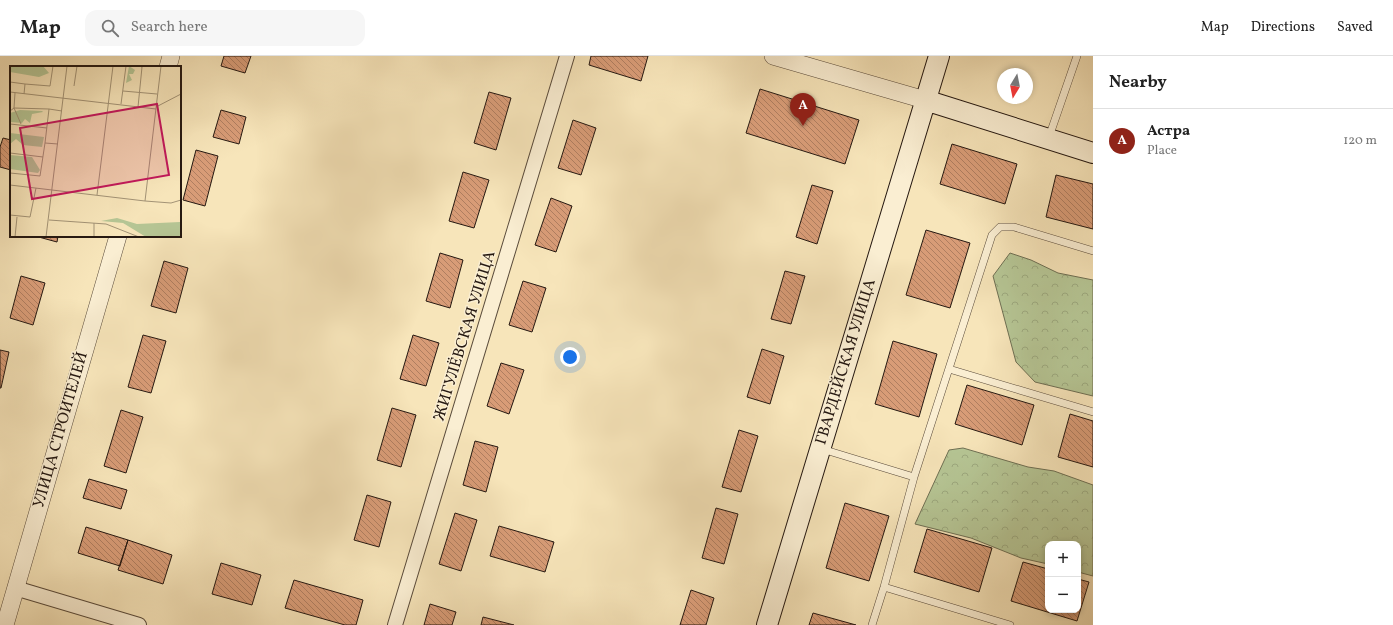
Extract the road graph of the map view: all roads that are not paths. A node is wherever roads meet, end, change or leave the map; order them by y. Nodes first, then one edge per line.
1 (171, 56) edge
2 (567, 56) edge
3 (773, 56) edge
4 (939, 56) edge
5 (1077, 56) edge
6 (168, 66) edge
7 (925, 100) junction
8 (1048, 139) junction
9 (1093, 153) edge
10 (118, 237) edge
11 (1093, 251) edge
12 (949, 369) junction
13 (1093, 412) edge
14 (820, 448) junction
15 (914, 477) junction
16 (884, 587) junction
17 (9, 598) edge
18 (5, 625) edge
19 (139, 625) edge
20 (395, 625) edge
21 (767, 625) edge
22 (872, 625) edge
23 (1010, 625) edge

1 - 6 street
2 - 20 street, ЖИГУЛЁВСКАЯ УЛИЦА
3 - 7 street
4 - 7 main road, ГВАРДЕЙСКАЯ УЛИЦА
5 - 8 lane
7 - 8 main road
7 - 14 main road, ГВАРДЕЙСКАЯ УЛИЦА
8 - 9 main road
10 - 17 street, УЛИЦА СТРОИТЕЛЕЙ
11 - 12 lane
12 - 13 lane
12 - 15 lane
14 - 15 lane
14 - 21 main road, ГВАРДЕЙСКАЯ УЛИЦА
15 - 16 lane
16 - 22 lane
16 - 23 lane
17 - 18 street, УЛИЦА СТРОИТЕЛЕЙ
17 - 19 street

